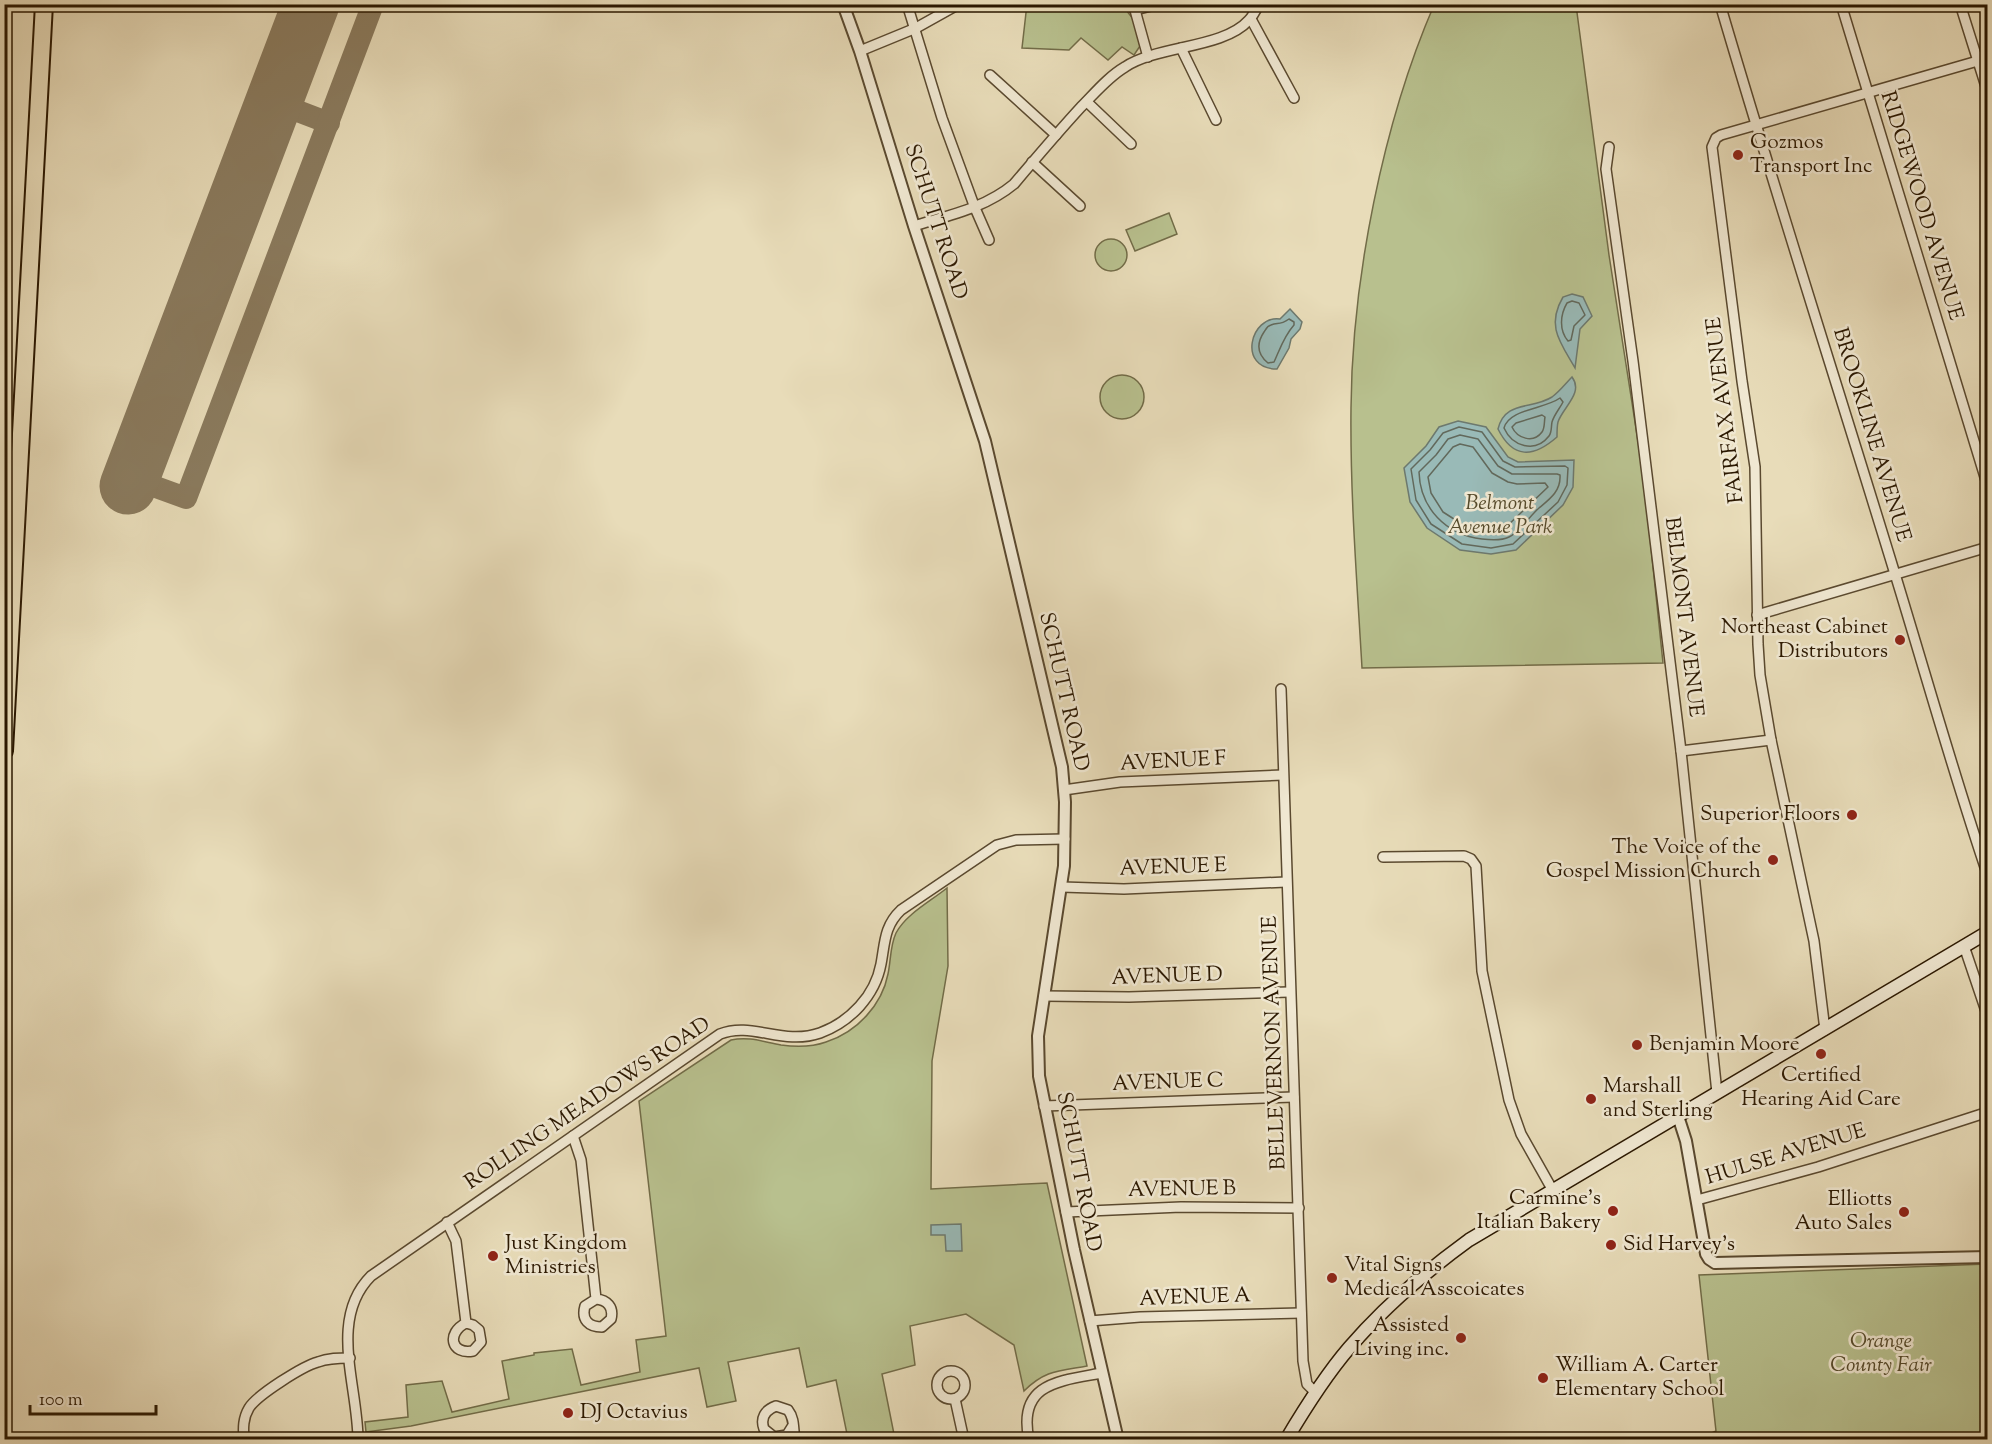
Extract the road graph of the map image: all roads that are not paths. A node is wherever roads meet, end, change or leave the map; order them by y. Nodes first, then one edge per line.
1 (44, 4) edge
2 (843, 4) edge
3 (907, 4) edge
4 (959, 4) edge
5 (1159, 4) edge
6 (1259, 4) edge
7 (1720, 4) edge
8 (1841, 4) edge
9 (1960, 4) edge
10 (1132, 7) edge
11 (1251, 19) junction
12 (916, 28) junction
13 (1181, 48) junction
14 (860, 51) junction
15 (1148, 57) junction
16 (1988, 57) edge
17 (1977, 61) junction
18 (990, 75) dead end
19 (1868, 93) junction
20 (1988, 93) edge
21 (1294, 98) dead end
22 (1087, 102) junction
23 (1216, 120) dead end
24 (1755, 125) junction
25 (1056, 135) junction
26 (1131, 144) dead end
27 (1609, 147) dead end
28 (1032, 162) junction
29 (1080, 206) dead end
30 (975, 208) junction
31 (914, 226) junction
32 (989, 240) dead end
33 (1988, 487) edge
34 (1988, 547) edge
35 (1895, 575) junction
36 (1758, 615) junction
37 (1281, 689) dead end
38 (1771, 740) junction
39 (1681, 750) junction
40 (4, 751) edge
41 (1283, 775) junction
42 (1064, 790) junction
43 (1065, 839) junction
44 (1383, 857) dead end
45 (1988, 876) edge
46 (1286, 882) junction
47 (1062, 887) junction
48 (1988, 932) edge
49 (1964, 946) junction
50 (1290, 992) junction
51 (1044, 996) junction
52 (1988, 1017) edge
53 (1825, 1030) junction
54 (1717, 1093) junction
55 (1294, 1097) junction
56 (1044, 1106) junction
57 (1988, 1112) edge
58 (1678, 1116) junction
59 (573, 1136) junction
60 (1552, 1189) junction
61 (1697, 1200) junction
62 (1299, 1208) junction
63 (1066, 1212) junction
64 (447, 1222) junction
65 (1988, 1257) edge
66 (596, 1299) dead end
67 (1301, 1313) junction
68 (1090, 1321) junction
69 (466, 1323) dead end
70 (350, 1358) junction
71 (1102, 1373) junction
72 (1316, 1393) junction
73 (955, 1399) dead end
74 (792, 1427) dead end
75 (244, 1440) edge
76 (358, 1440) edge
77 (587, 1440) edge
78 (593, 1440) edge
79 (795, 1440) edge
80 (964, 1440) edge
81 (1029, 1440) edge
82 (1118, 1440) edge
83 (1286, 1440) edge

1 - 40 highway
2 - 14 street, SCHUTT ROAD
3 - 12 street
4 - 12 street
5 - 10 street
6 - 11 street
7 - 24 street, BROOKLINE AVENUE
8 - 19 street, RIDGEWOOD AVENUE
9 - 17 street
10 - 15 street
11 - 13 street
11 - 21 street
12 - 14 street
12 - 30 street
13 - 15 street
13 - 23 street
14 - 31 street, SCHUTT ROAD
15 - 22 street
16 - 17 street
17 - 19 street
17 - 20 street
18 - 25 street
19 - 24 street
19 - 33 street, RIDGEWOOD AVENUE
22 - 25 street
22 - 26 street
24 - 35 street, BROOKLINE AVENUE
24 - 36 street, FAIRFAX AVENUE
25 - 28 street
27 - 39 street, BELMONT AVENUE
28 - 29 street
28 - 30 street
30 - 31 street
30 - 32 street
31 - 42 street, SCHUTT ROAD
34 - 35 street
35 - 36 street
35 - 45 street, BROOKLINE AVENUE
36 - 38 street, FAIRFAX AVENUE
37 - 41 street, BELLEVERNON AVENUE
38 - 39 street
38 - 53 street, FAIRFAX AVENUE
39 - 54 street, BELMONT AVENUE
41 - 42 street, AVENUE F
41 - 46 street, BELLEVERNON AVENUE
42 - 43 street, SCHUTT ROAD
43 - 47 street, SCHUTT ROAD
43 - 59 street, ROLLING MEADOWS ROAD
44 - 60 street
46 - 47 street, AVENUE E
46 - 50 street, BELLEVERNON AVENUE
47 - 51 street, SCHUTT ROAD
48 - 49 main road
49 - 52 street
49 - 53 main road
50 - 51 street, AVENUE D
50 - 55 street, BELLEVERNON AVENUE
51 - 56 street, SCHUTT ROAD
53 - 54 main road
54 - 58 main road
55 - 56 street, AVENUE C
55 - 62 street, BELLEVERNON AVENUE
56 - 63 street, SCHUTT ROAD
57 - 61 street, HULSE AVENUE
58 - 60 main road
58 - 61 street
59 - 64 street, ROLLING MEADOWS ROAD
59 - 66 street
60 - 72 main road
61 - 65 street
62 - 63 street, AVENUE B
62 - 67 street, BELLEVERNON AVENUE
63 - 68 street, SCHUTT ROAD
64 - 69 street
64 - 70 street, ROLLING MEADOWS ROAD
67 - 68 street, AVENUE A
67 - 72 street, BELLEVERNON AVENUE
68 - 71 street, SCHUTT ROAD
70 - 75 street
70 - 76 street, ROLLING MEADOWS ROAD
71 - 81 street
71 - 82 street, SCHUTT ROAD
72 - 83 main road
73 - 80 street
74 - 79 street
77 - 78 street

